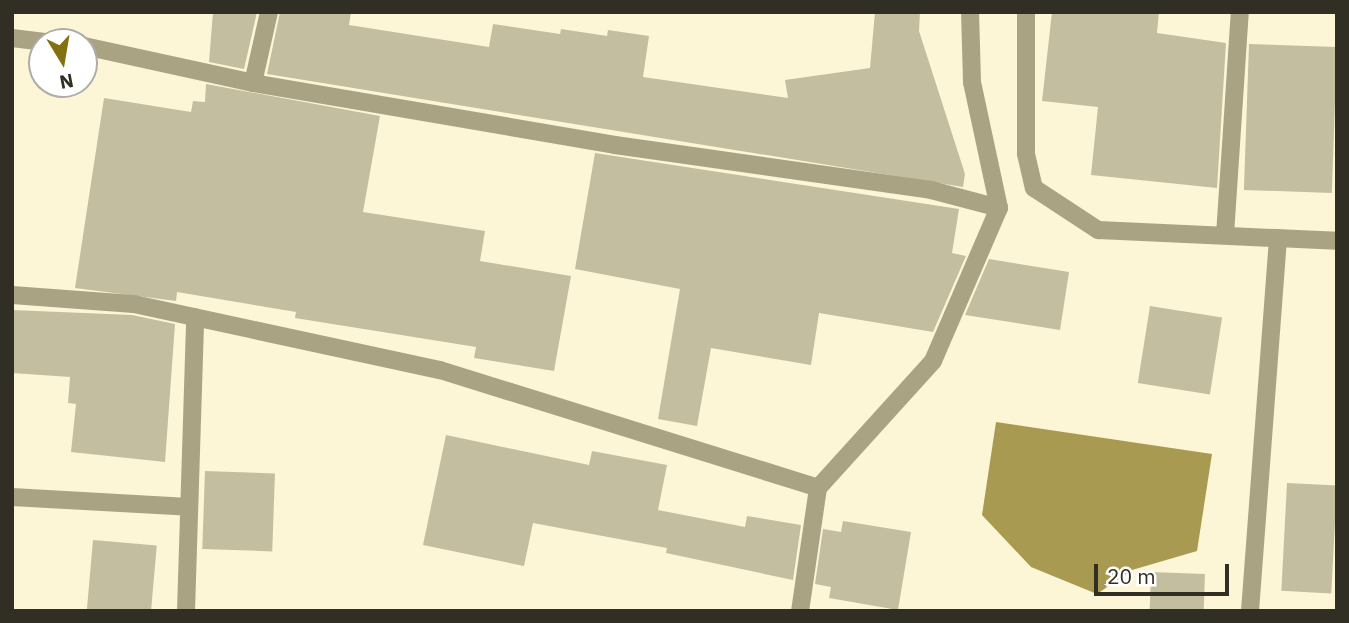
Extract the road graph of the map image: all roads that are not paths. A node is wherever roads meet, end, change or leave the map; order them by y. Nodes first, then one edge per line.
1 (269, 12) edge
2 (970, 12) edge
3 (1026, 12) edge
4 (1240, 12) edge
5 (98, 49) edge
6 (253, 83) junction
7 (999, 208) junction
8 (1225, 235) junction
9 (1278, 238) junction
10 (1337, 241) edge
11 (12, 295) edge
12 (195, 317) junction
13 (818, 488) junction
14 (12, 497) edge
15 (190, 507) junction
16 (186, 611) edge
17 (800, 611) edge
18 (1250, 611) edge

1 - 6 street
2 - 7 street
3 - 8 street
4 - 8 street
5 - 6 street
6 - 7 street
7 - 13 street
8 - 9 street
9 - 10 street
9 - 18 street
11 - 12 street
12 - 13 street
12 - 15 street
13 - 17 street
14 - 15 street
15 - 16 street

